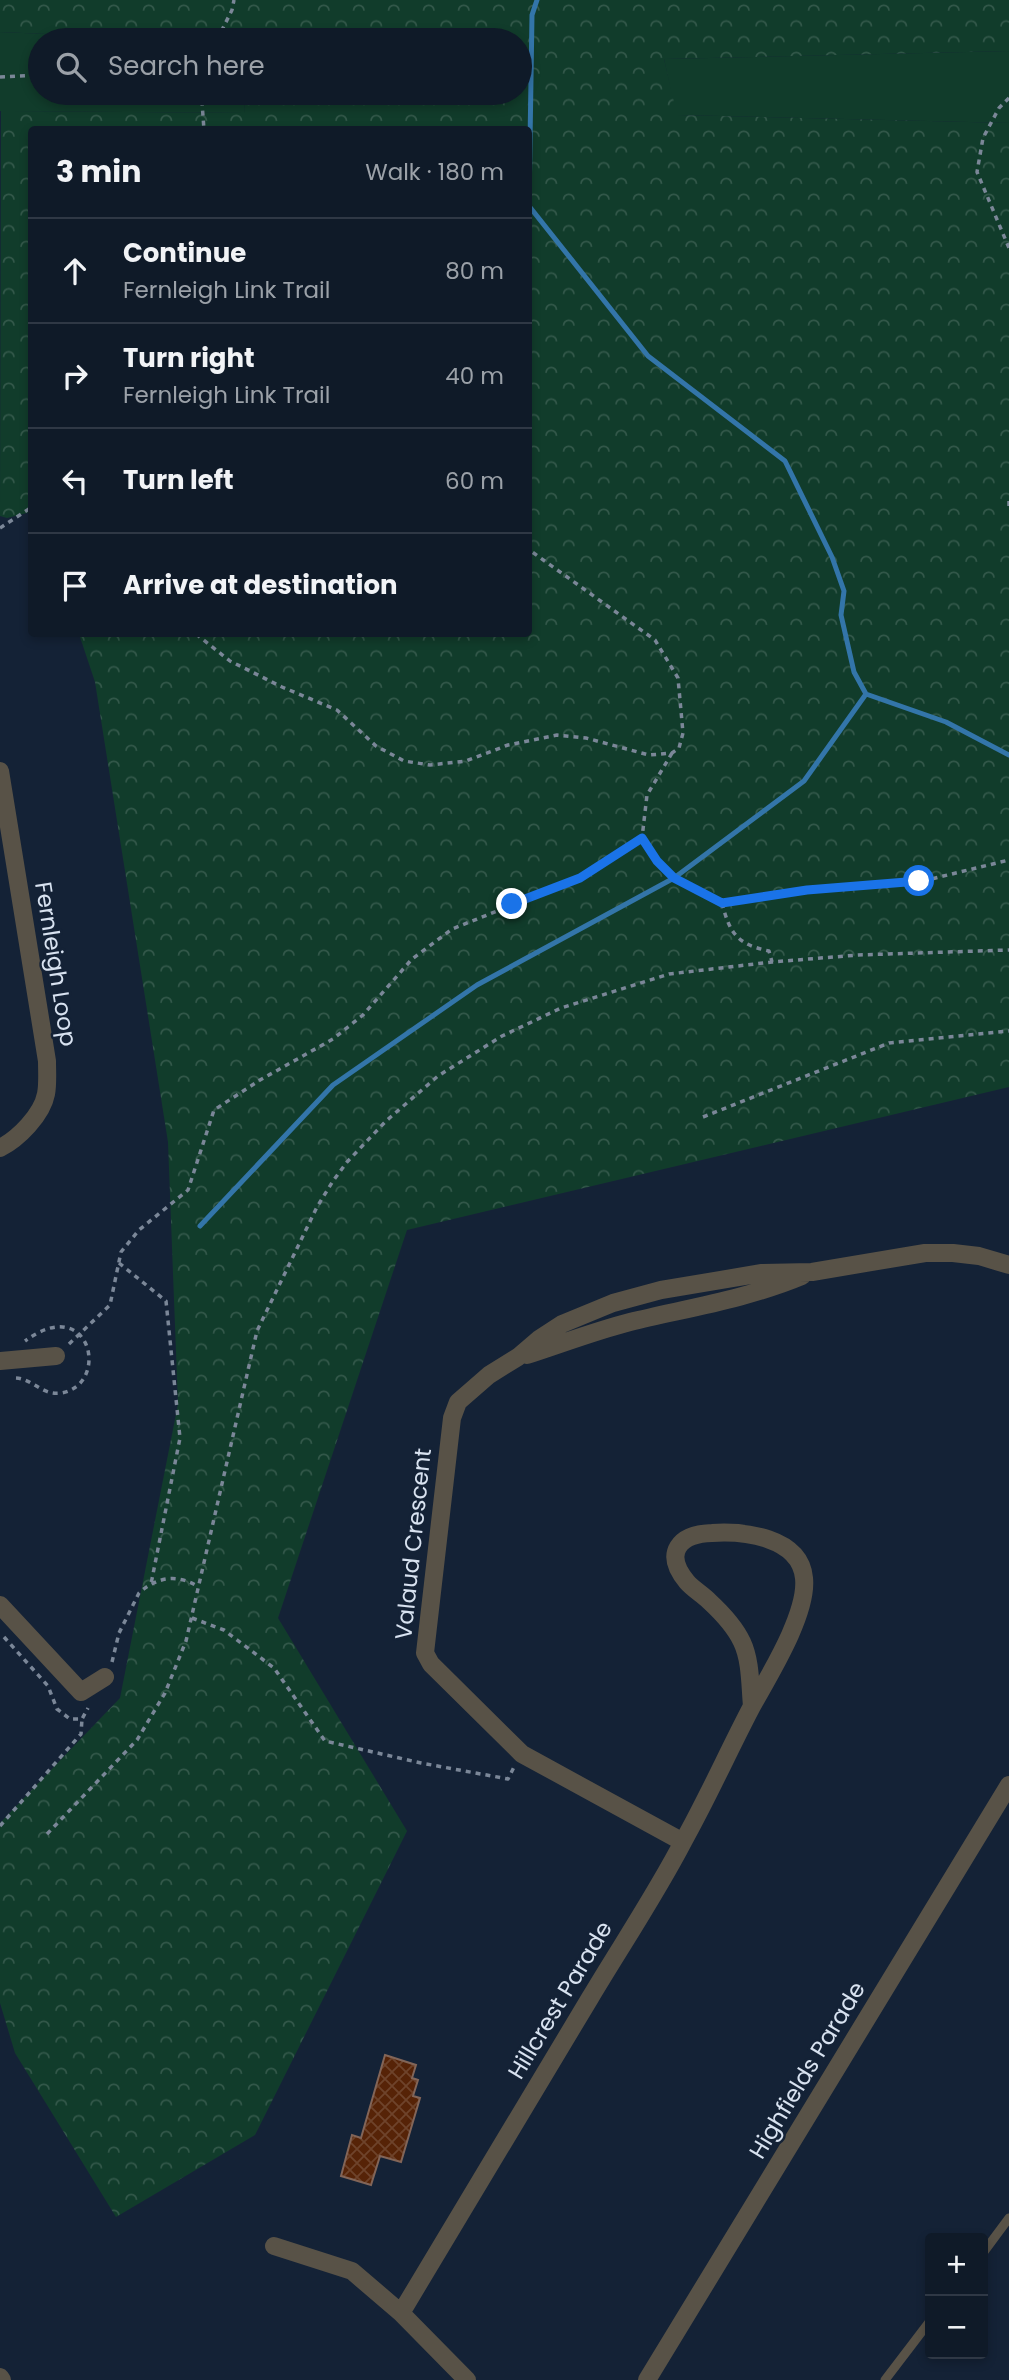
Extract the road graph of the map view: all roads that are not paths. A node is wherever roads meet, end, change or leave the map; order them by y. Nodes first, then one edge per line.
1 (0, 771) edge
2 (0, 1148) edge
3 (1009, 1265) edge
4 (56, 1356) road end
5 (0, 1360) edge
6 (0, 1605) edge
7 (105, 1677) road end
8 (752, 1706) junction
9 (1009, 1785) edge
10 (684, 1842) junction
11 (1009, 2218) edge
12 (274, 2246) dead end
13 (988, 2246) edge
14 (401, 2313) junction
15 (925, 2328) edge
16 (467, 2380) edge
17 (647, 2380) edge
18 (885, 2380) edge

1 - 2 street, Fernleigh Loop
3 - 10 street, Valaud Crescent
4 - 5 street
6 - 7 street
8 - 8 street, Hillcrest Parade
8 - 10 street, Hillcrest Parade
9 - 17 street, Highfields Parade
10 - 14 street, Hillcrest Parade
11 - 13 lane
12 - 14 street
14 - 16 street
15 - 18 lane

